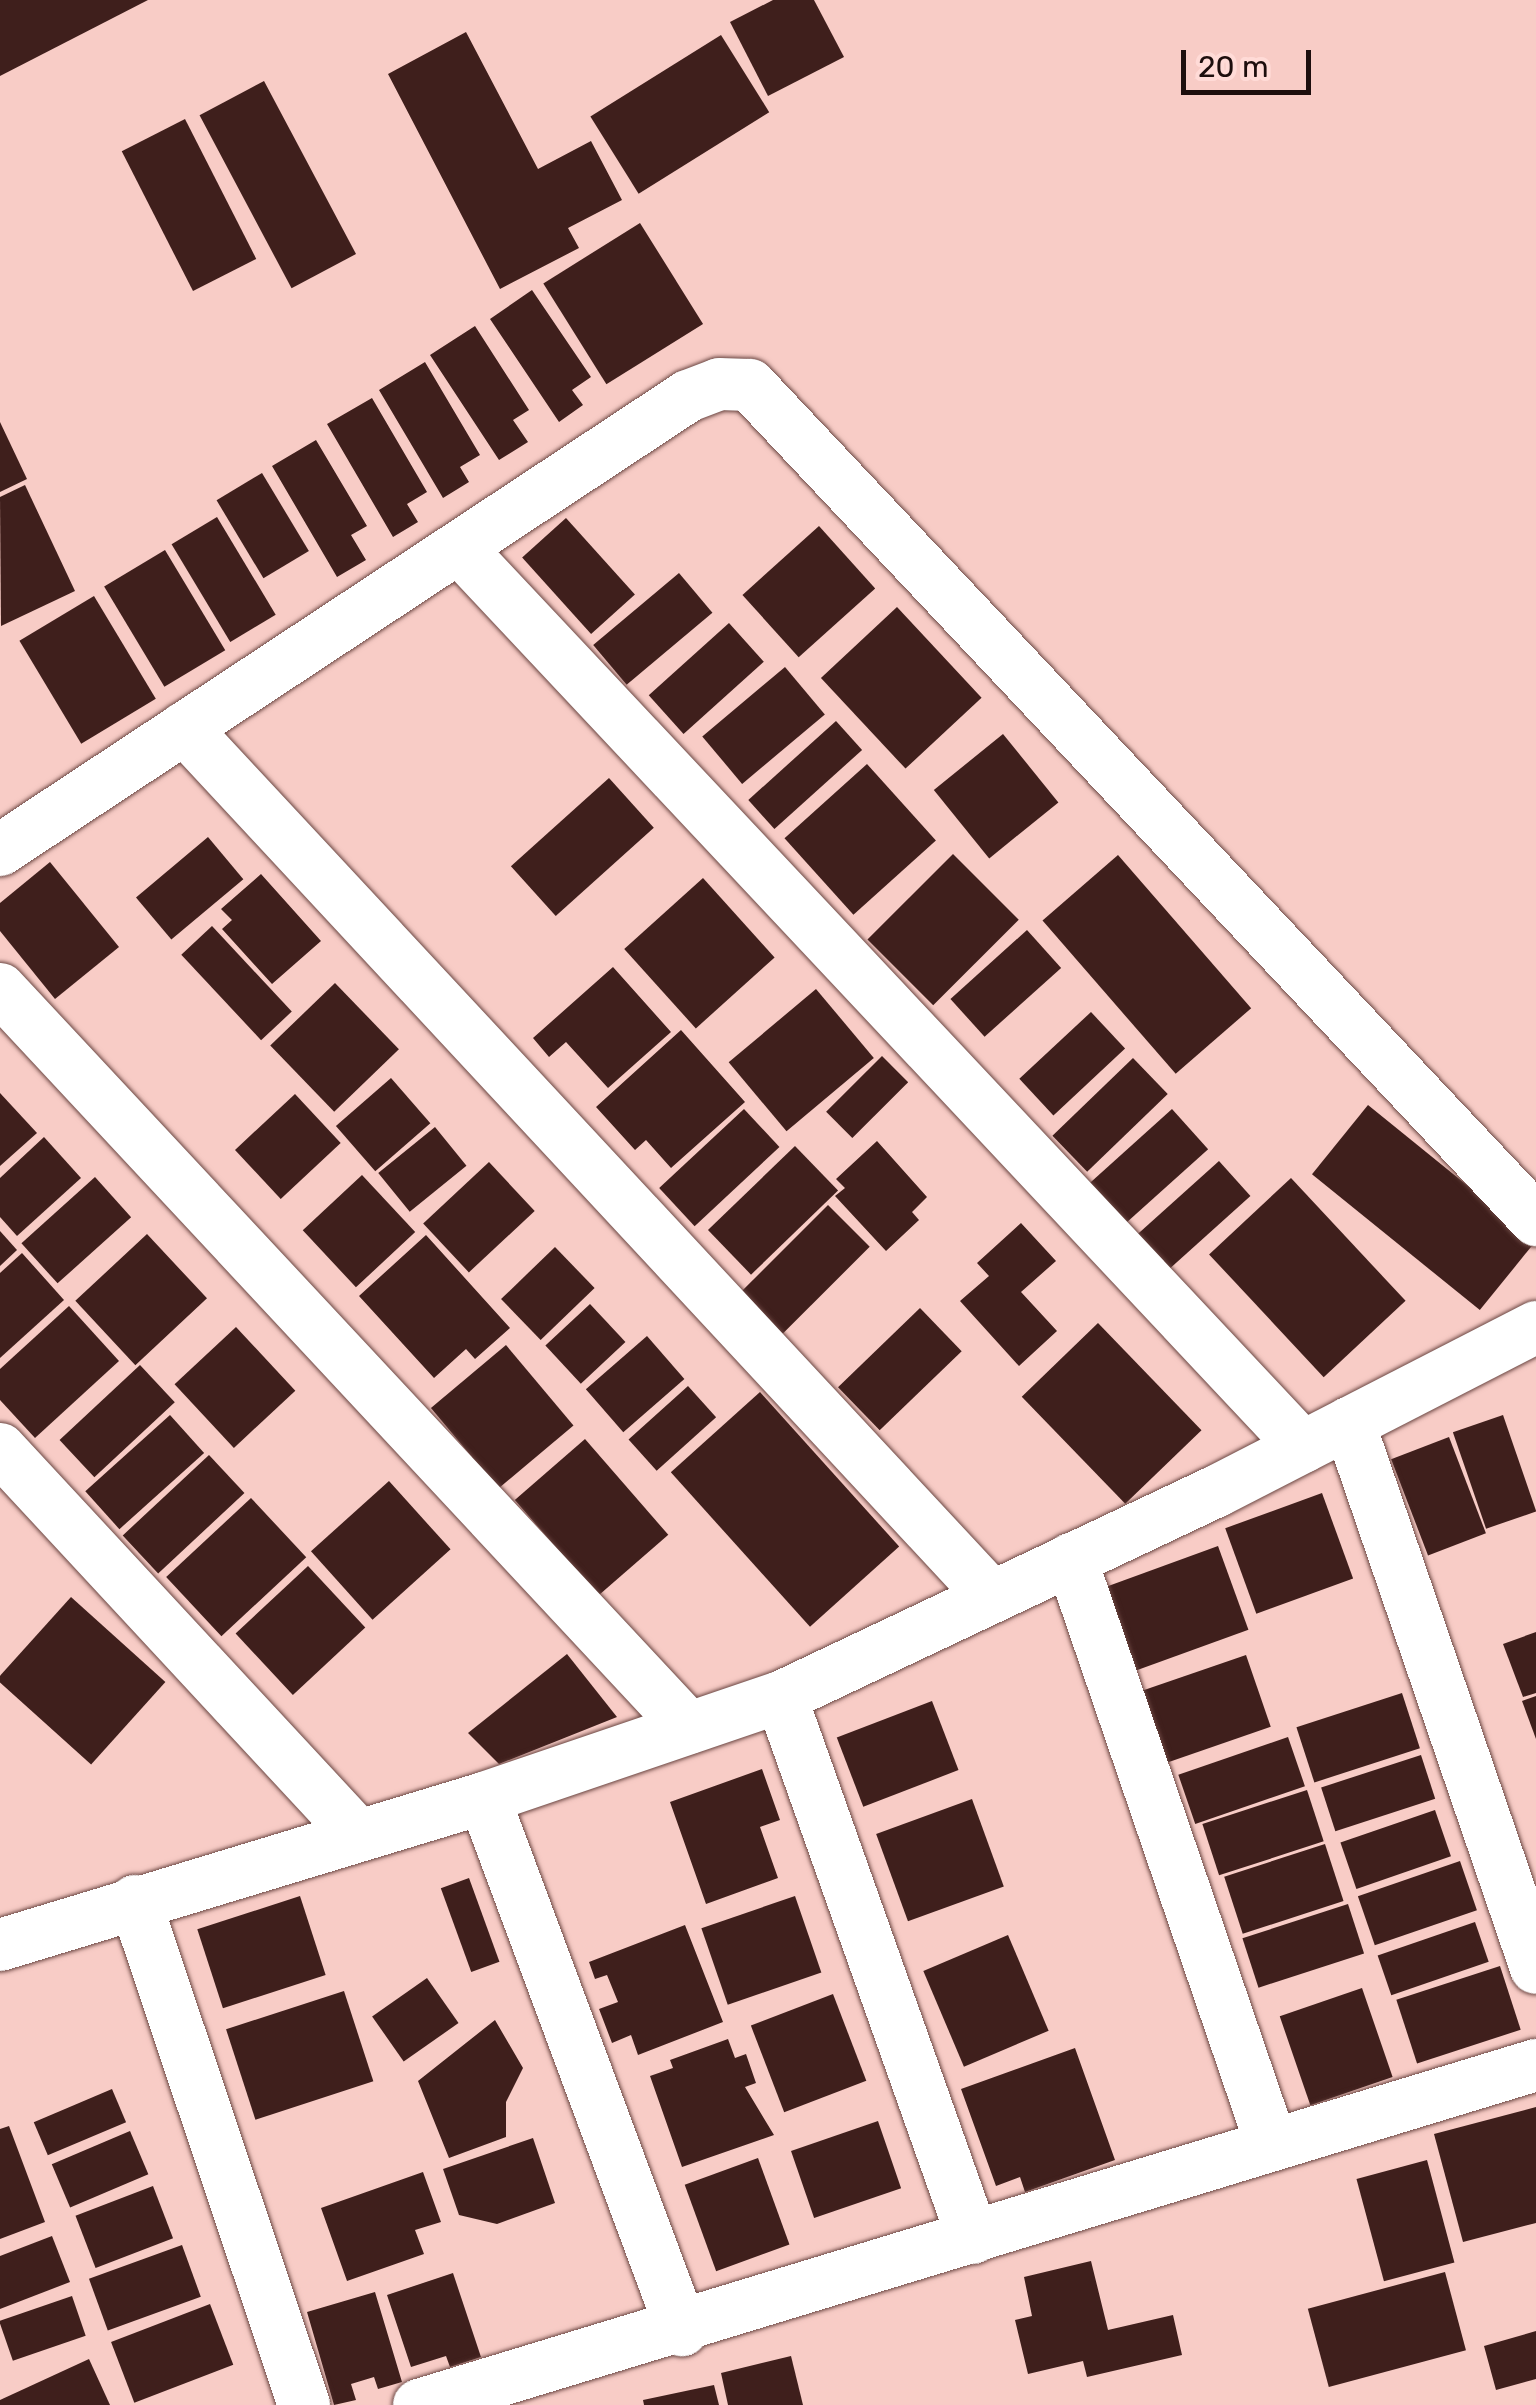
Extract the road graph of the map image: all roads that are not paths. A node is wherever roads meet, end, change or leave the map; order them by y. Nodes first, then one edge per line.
1 (459, 548) junction
2 (184, 728) junction
3 (0, 850) edge
4 (0, 989) edge
5 (1536, 1220) edge
6 (1536, 1326) edge
7 (1349, 1423) junction
8 (1303, 1448) junction
9 (0, 1449) edge
10 (1071, 1559) junction
11 (992, 1597) junction
12 (781, 1697) junction
13 (689, 1728) junction
14 (484, 1798) junction
15 (358, 1835) junction
16 (135, 1901) junction
17 (11, 1926) edge
18 (1536, 1968) edge
19 (1536, 2066) edge
20 (1271, 2142) junction
21 (973, 2238) junction
22 (682, 2330) junction
23 (304, 2405) edge
24 (418, 2405) edge

1 - 2 street
1 - 5 street
1 - 8 street
2 - 3 street
2 - 11 street
4 - 13 street
6 - 7 street
7 - 8 street
7 - 18 street
8 - 10 street
9 - 15 street
10 - 11 street
10 - 20 street
11 - 12 street
12 - 13 street
12 - 21 street
13 - 14 street
14 - 15 street
14 - 22 street
15 - 16 street
16 - 17 street
16 - 23 street
19 - 20 street
20 - 21 street
21 - 22 street
22 - 24 street

